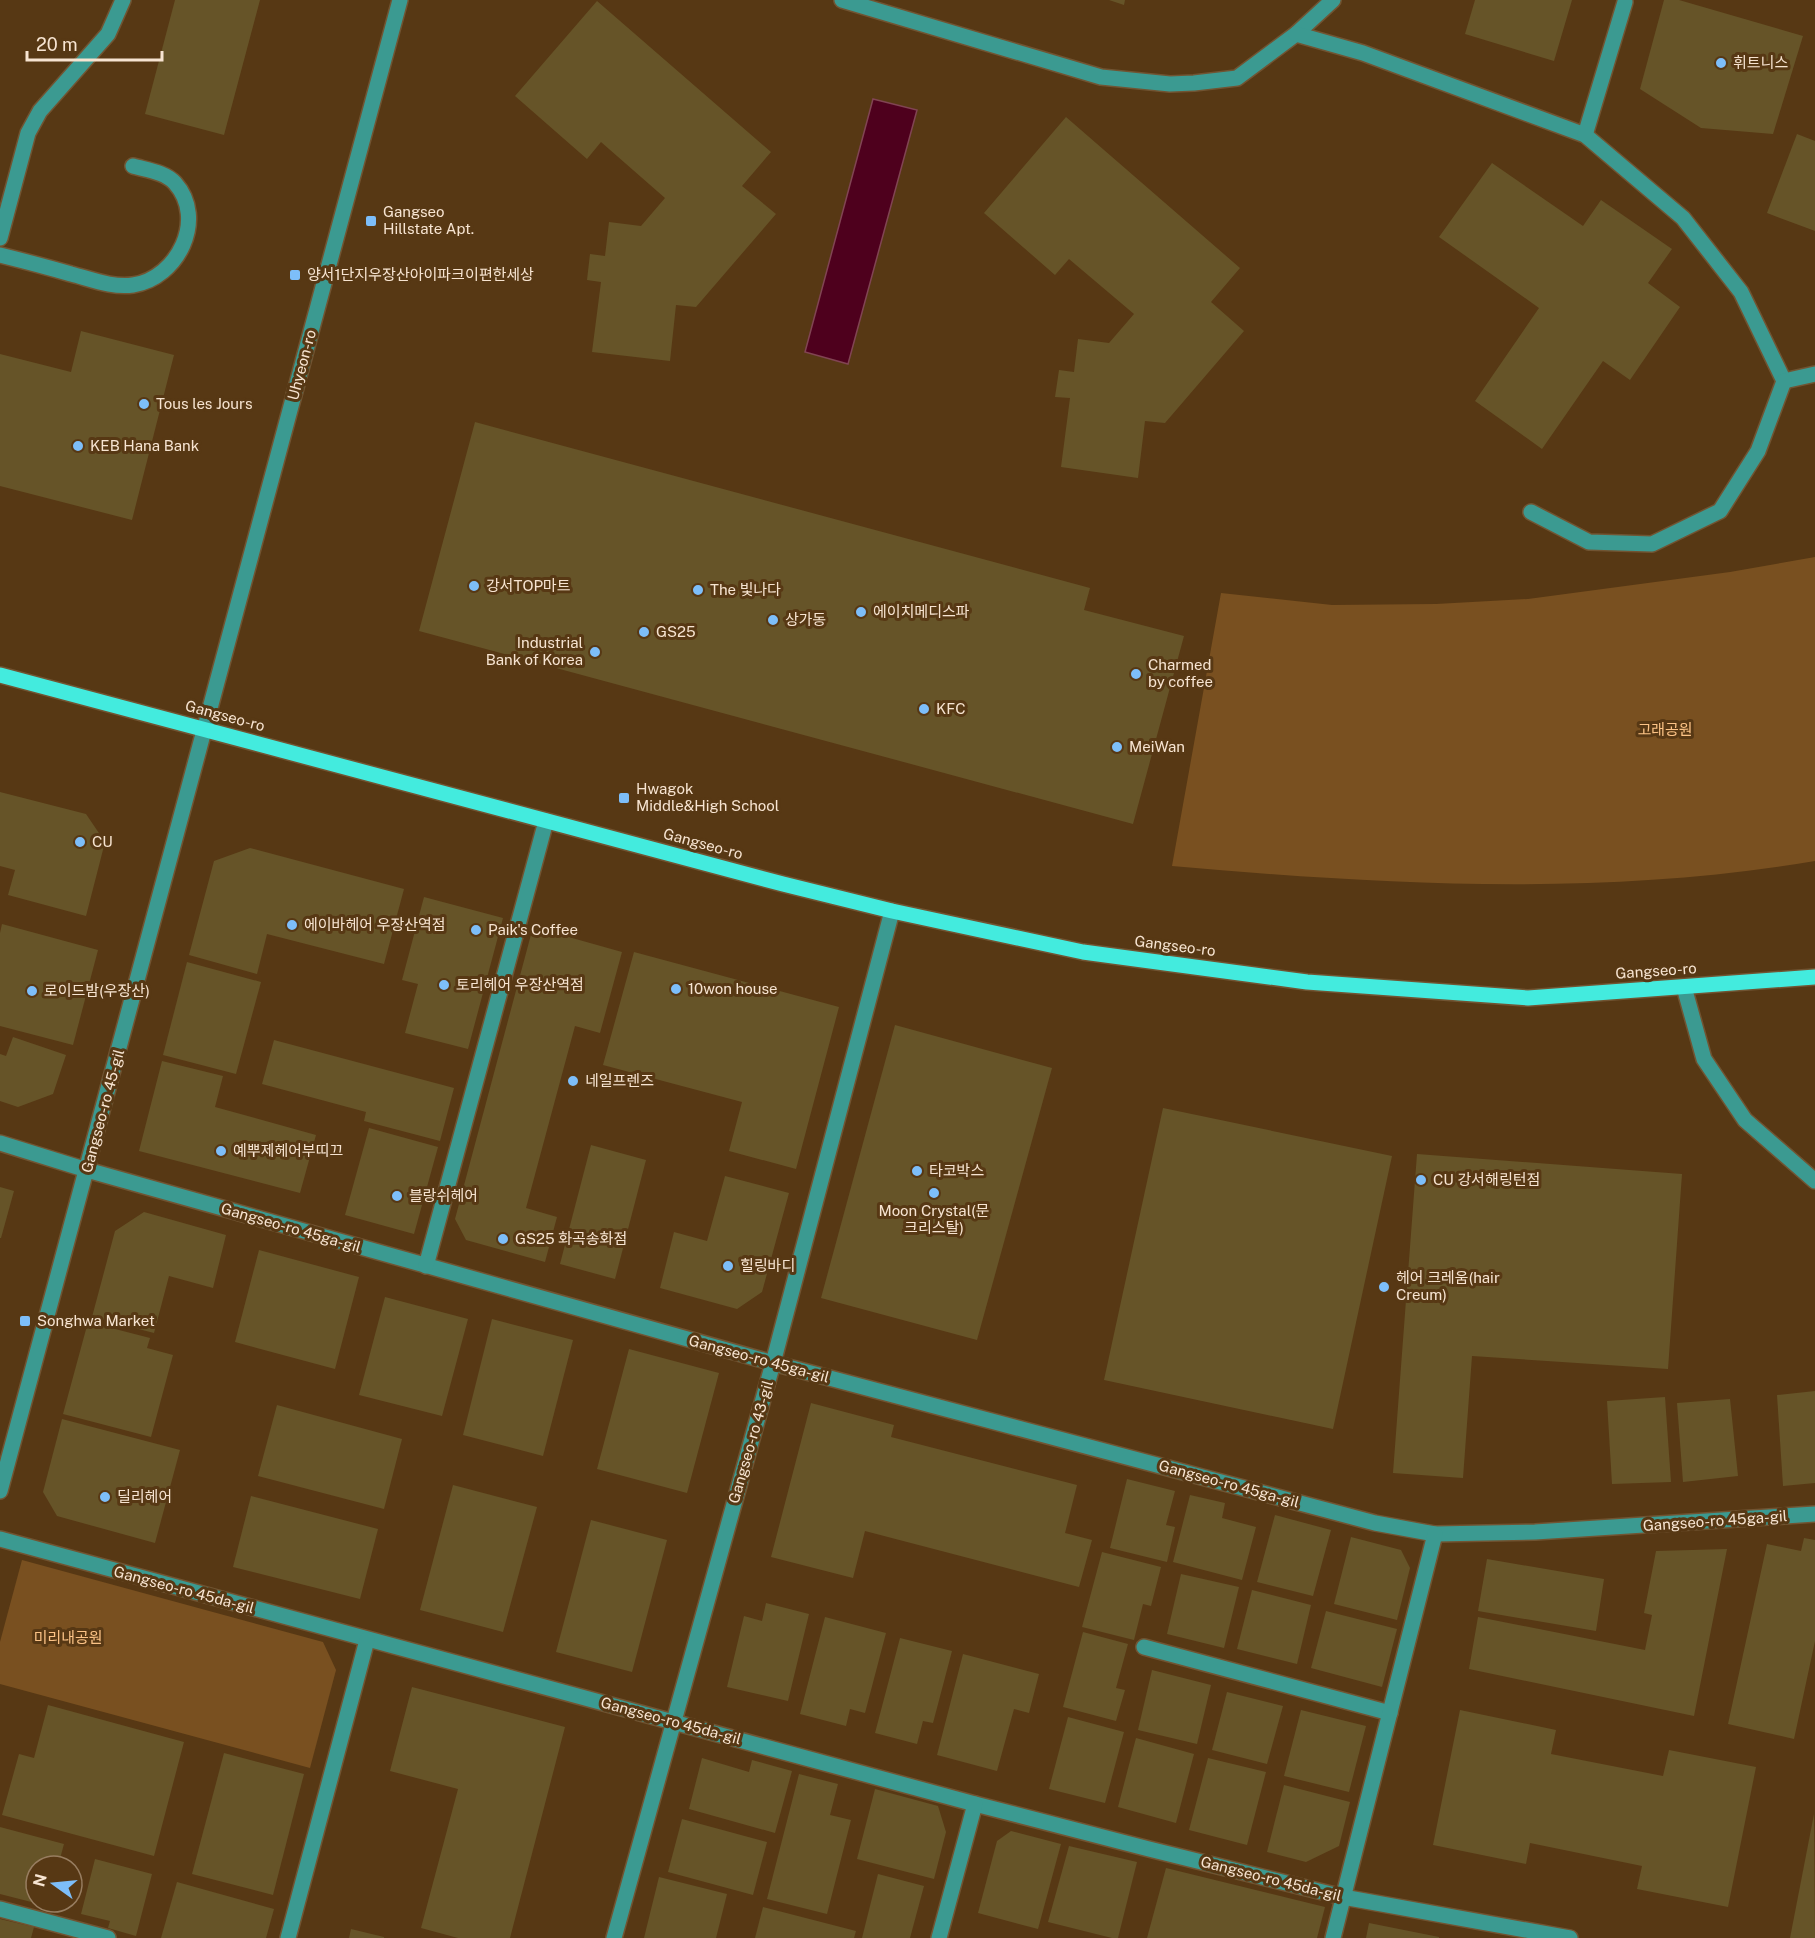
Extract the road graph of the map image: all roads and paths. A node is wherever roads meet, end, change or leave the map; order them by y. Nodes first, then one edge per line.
1 (123, 0) edge
2 (400, 0) edge
3 (842, 0) edge
4 (1333, 0) edge
5 (1625, 2) dead end
6 (1296, 34) junction
7 (1585, 135) junction
8 (133, 166) dead end
9 (0, 238) edge
10 (0, 255) edge
11 (1815, 374) edge
12 (1784, 381) junction
13 (1531, 512) dead end
14 (0, 675) edge
15 (204, 729) junction
16 (546, 821) junction
17 (892, 910) junction
18 (1815, 977) edge
19 (1684, 987) junction
20 (0, 1143) edge
21 (87, 1170) junction
22 (1815, 1181) edge
23 (426, 1266) junction
24 (773, 1363) junction
25 (5, 1452) edge
26 (0, 1491) edge
27 (1815, 1514) edge
28 (1435, 1534) junction
29 (0, 1539) edge
30 (367, 1640) junction
31 (1144, 1647) dead end
32 (1390, 1713) junction
33 (673, 1722) junction
34 (975, 1804) junction
35 (1343, 1897) junction
36 (0, 1908) edge
37 (108, 1938) edge
38 (288, 1938) edge
39 (614, 1938) edge
40 (939, 1938) edge
41 (1333, 1938) edge
42 (1570, 1938) edge

1 - 9 street
2 - 15 street, Uhyeon-ro
3 - 6 street
4 - 6 street
5 - 7 street
6 - 7 street
7 - 12 street
8 - 10 street
11 - 12 street
12 - 13 street
14 - 15 main road, Gangseo-ro
15 - 16 main road, Gangseo-ro
15 - 21 street, Gangseo-ro 45-gil
16 - 17 main road, Gangseo-ro
16 - 23 street
17 - 19 main road, Gangseo-ro
17 - 24 street, Gangseo-ro 43-gil
18 - 19 main road, Gangseo-ro
19 - 22 street
20 - 21 street, Gangseo-ro 45ga-gil
21 - 23 street, Gangseo-ro 45ga-gil
21 - 25 street, Gangseo-ro 45-gil
23 - 24 street, Gangseo-ro 45ga-gil
24 - 28 street, Gangseo-ro 45ga-gil
24 - 33 street, Gangseo-ro 43-gil
25 - 26 street, Gangseo-ro 45-gil
27 - 28 street, Gangseo-ro 45ga-gil
28 - 32 street
29 - 30 street, Gangseo-ro 45da-gil
30 - 33 street, Gangseo-ro 45da-gil
30 - 38 street
31 - 32 street
32 - 35 street
33 - 34 street, Gangseo-ro 45da-gil
33 - 39 street, Gangseo-ro 43-gil
34 - 35 street, Gangseo-ro 45da-gil
34 - 40 street
35 - 41 street
35 - 42 street, Gangseo-ro 45da-gil
36 - 37 street

